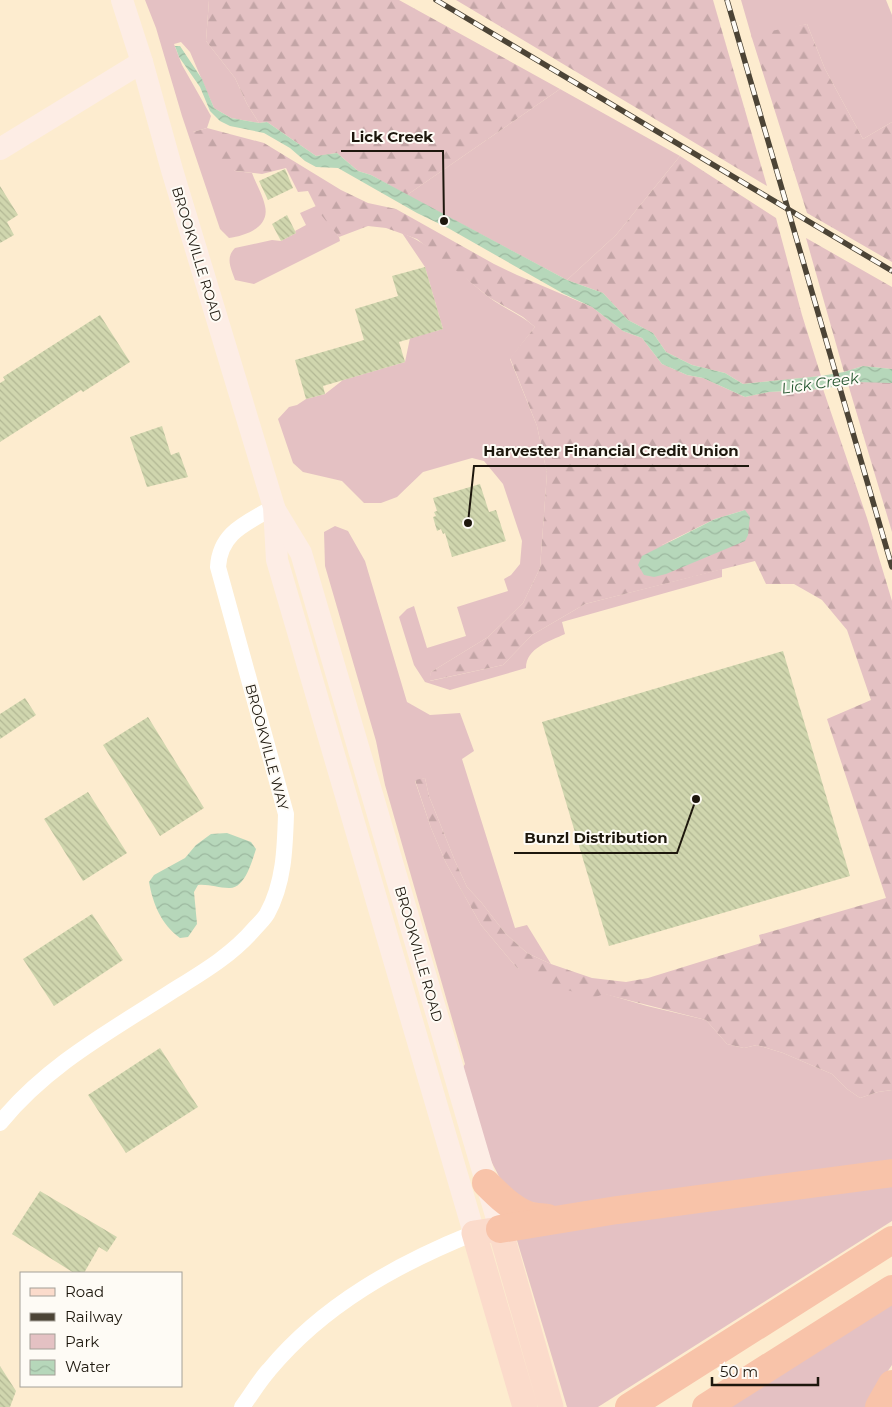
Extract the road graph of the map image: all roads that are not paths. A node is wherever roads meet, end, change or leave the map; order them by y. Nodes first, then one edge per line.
1 (122, 0) edge
2 (142, 62) junction
3 (0, 149) edge
4 (274, 507) junction
5 (0, 1123) edge
6 (892, 1173) edge
7 (486, 1183) junction
8 (557, 1219) junction
9 (487, 1231) junction
10 (892, 1240) edge
11 (892, 1289) edge
12 (892, 1384) edge
13 (242, 1407) edge
14 (525, 1407) edge
15 (552, 1407) edge
16 (629, 1407) edge
17 (706, 1407) edge
18 (879, 1407) edge

1 - 2 main road, BROOKVILLE ROAD
2 - 3 main road
2 - 4 main road, BROOKVILLE ROAD
4 - 5 street, BROOKVILLE WAY
4 - 7 main road, BROOKVILLE ROAD
4 - 9 main road, BROOKVILLE ROAD
6 - 8 highway
7 - 8 highway
7 - 9 main road, BROOKVILLE ROAD
8 - 9 highway
9 - 13 street
9 - 14 main road, BROOKVILLE ROAD
9 - 15 main road, BROOKVILLE ROAD
10 - 16 highway
11 - 17 highway
12 - 18 highway

